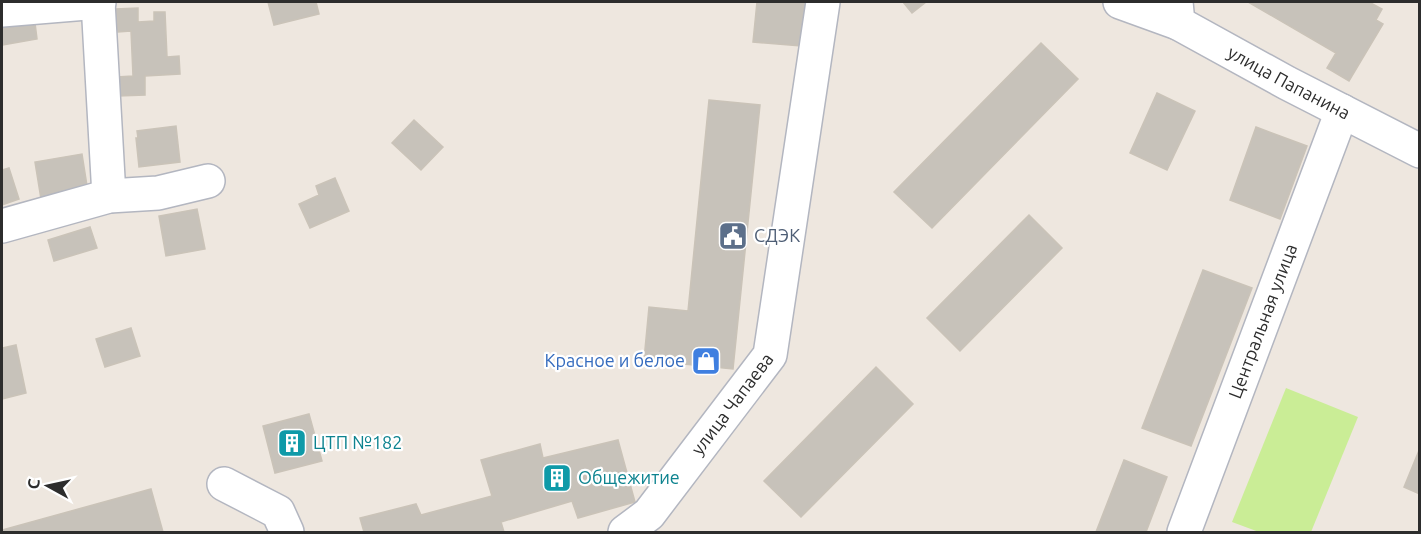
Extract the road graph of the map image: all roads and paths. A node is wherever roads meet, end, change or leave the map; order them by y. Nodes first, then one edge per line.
1 (98, 2) edge
2 (823, 2) edge
3 (1120, 2) edge
4 (2, 9) edge
5 (1177, 12) edge
6 (1342, 111) junction
7 (1419, 150) edge
8 (208, 181) dead end
9 (109, 196) junction
10 (2, 226) edge
11 (224, 484) dead end
12 (287, 532) edge
13 (625, 532) edge
14 (1184, 532) edge

1 - 4 street
1 - 9 street
2 - 13 street, улица Чапаева
3 - 5 street, улица Папанина
5 - 6 street, улица Папанина
6 - 7 street, улица Папанина
6 - 14 street, Центральная улица
8 - 9 street
9 - 10 street
11 - 12 street

